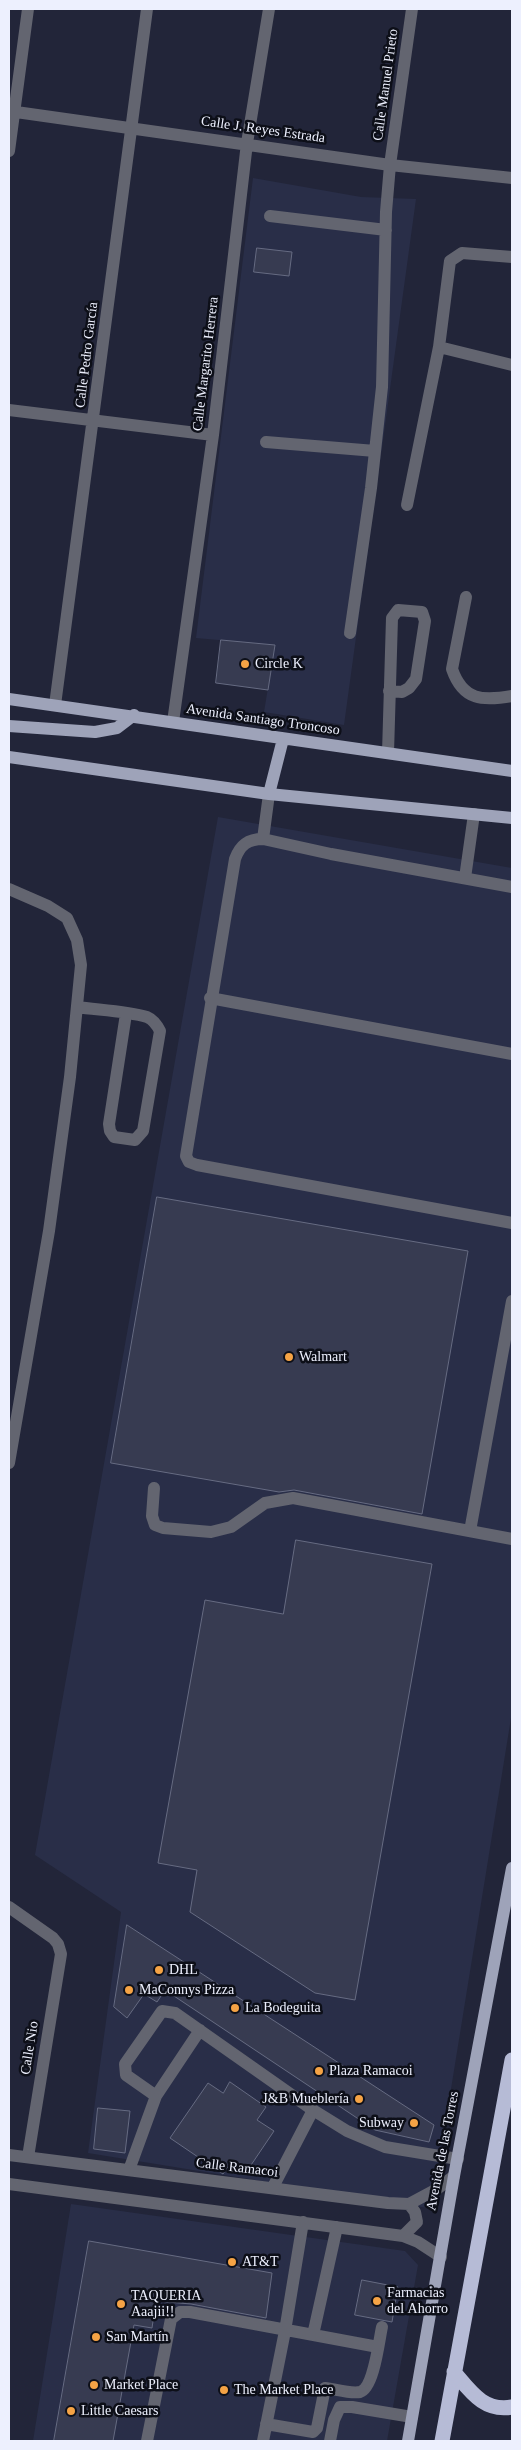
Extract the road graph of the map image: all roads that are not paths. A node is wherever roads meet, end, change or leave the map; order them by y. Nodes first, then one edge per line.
1 (28, 9) edge
2 (147, 9) edge
3 (269, 9) edge
4 (412, 9) edge
5 (12, 111) edge
6 (131, 126) junction
7 (247, 143) junction
8 (9, 151) edge
9 (390, 164) junction
10 (512, 178) edge
11 (270, 216) dead end
12 (386, 230) junction
13 (512, 257) edge
14 (439, 347) junction
15 (512, 365) edge
16 (9, 410) edge
17 (94, 419) junction
18 (213, 435) junction
19 (266, 442) dead end
20 (375, 451) junction
21 (407, 505) dead end
22 (466, 597) dead end
23 (350, 633) dead end
24 (389, 691) junction
25 (512, 696) edge
26 (9, 699) edge
27 (56, 705) junction
28 (134, 716) junction
29 (173, 722) junction
30 (9, 726) edge
31 (283, 739) junction
32 (388, 753) junction
33 (9, 757) edge
34 (512, 771) edge
35 (269, 794) junction
36 (474, 814) junction
37 (512, 818) edge
38 (263, 839) junction
39 (465, 878) junction
40 (512, 887) edge
41 (9, 888) edge
42 (210, 998) junction
43 (77, 1007) junction
44 (126, 1014) junction
45 (512, 1054) edge
46 (512, 1223) edge
47 (512, 1300) edge
48 (9, 1463) edge
49 (154, 1488) dead end
50 (470, 1531) junction
51 (512, 1539) edge
52 (512, 1868) edge
53 (9, 1907) edge
54 (200, 2030) junction
55 (512, 2060) edge
56 (156, 2096) junction
57 (313, 2110) junction
58 (9, 2155) edge
59 (28, 2157) junction
60 (458, 2158) junction
61 (129, 2170) junction
62 (454, 2176) junction
63 (9, 2184) edge
64 (273, 2187) junction
65 (409, 2204) junction
66 (303, 2222) junction
67 (337, 2227) junction
68 (403, 2236) junction
69 (440, 2257) junction
70 (382, 2327) dead end
71 (285, 2330) junction
72 (312, 2335) junction
73 (378, 2347) junction
74 (454, 2372) junction
75 (512, 2407) edge
76 (412, 2417) junction
77 (266, 2424) junction
78 (147, 2441) edge
79 (263, 2441) edge
80 (330, 2441) edge
81 (408, 2441) edge
82 (442, 2441) edge

1 - 5 street
2 - 6 street, Calle Pedro García
3 - 7 street, Calle Margarito Herrera
4 - 9 street, Calle Manuel Prieto
5 - 6 street, Calle J. Reyes Estrada
5 - 8 street
6 - 7 street, Calle J. Reyes Estrada
6 - 17 street, Calle Pedro García
7 - 9 street, Calle J. Reyes Estrada
7 - 18 street, Calle Margarito Herrera
9 - 10 street, Calle J. Reyes Estrada
9 - 12 street, Calle Manuel Prieto
11 - 12 street
12 - 20 street, Calle Manuel Prieto
13 - 14 street
14 - 15 street
14 - 21 street
16 - 17 street
17 - 18 street
17 - 27 street, Calle Pedro García
18 - 29 street, Calle Margarito Herrera
19 - 20 street
20 - 23 street, Calle Manuel Prieto
22 - 25 street
24 - 24 street
24 - 32 street
26 - 27 main road, Avenida Santiago Troncoso
27 - 28 main road, Avenida Santiago Troncoso
28 - 29 main road, Avenida Santiago Troncoso
28 - 30 main road
29 - 31 main road, Avenida Santiago Troncoso
31 - 32 main road, Avenida Santiago Troncoso
31 - 35 main road
32 - 34 main road, Avenida Santiago Troncoso
33 - 35 main road
35 - 36 main road
35 - 38 street
36 - 37 main road
36 - 39 street
38 - 39 street
38 - 42 street
39 - 40 street
41 - 43 street
42 - 45 street
42 - 46 street
43 - 44 street
43 - 48 street
44 - 44 street
47 - 50 street
49 - 50 street
50 - 51 street
52 - 60 main road, Avenida de las Torres
53 - 59 street, Calle Nio
54 - 56 street
54 - 56 street
54 - 57 street
55 - 74 highway
56 - 61 street
57 - 60 street
57 - 64 street
58 - 59 street, Calle Ramacoi
59 - 61 street, Calle Ramacoi
60 - 62 main road, Avenida de las Torres
61 - 64 street, Calle Ramacoi
62 - 65 street
62 - 69 main road, Avenida de las Torres
63 - 66 street
64 - 65 street, Calle Ramacoi
65 - 68 street
66 - 67 street
66 - 71 street
67 - 68 street
67 - 72 street
68 - 69 street
69 - 76 main road, Avenida de las Torres
70 - 73 street
71 - 72 street
71 - 77 street
71 - 78 street
72 - 73 street
73 - 77 street
74 - 75 highway
74 - 82 highway
76 - 80 street
76 - 81 main road, Avenida de las Torres
77 - 79 street

